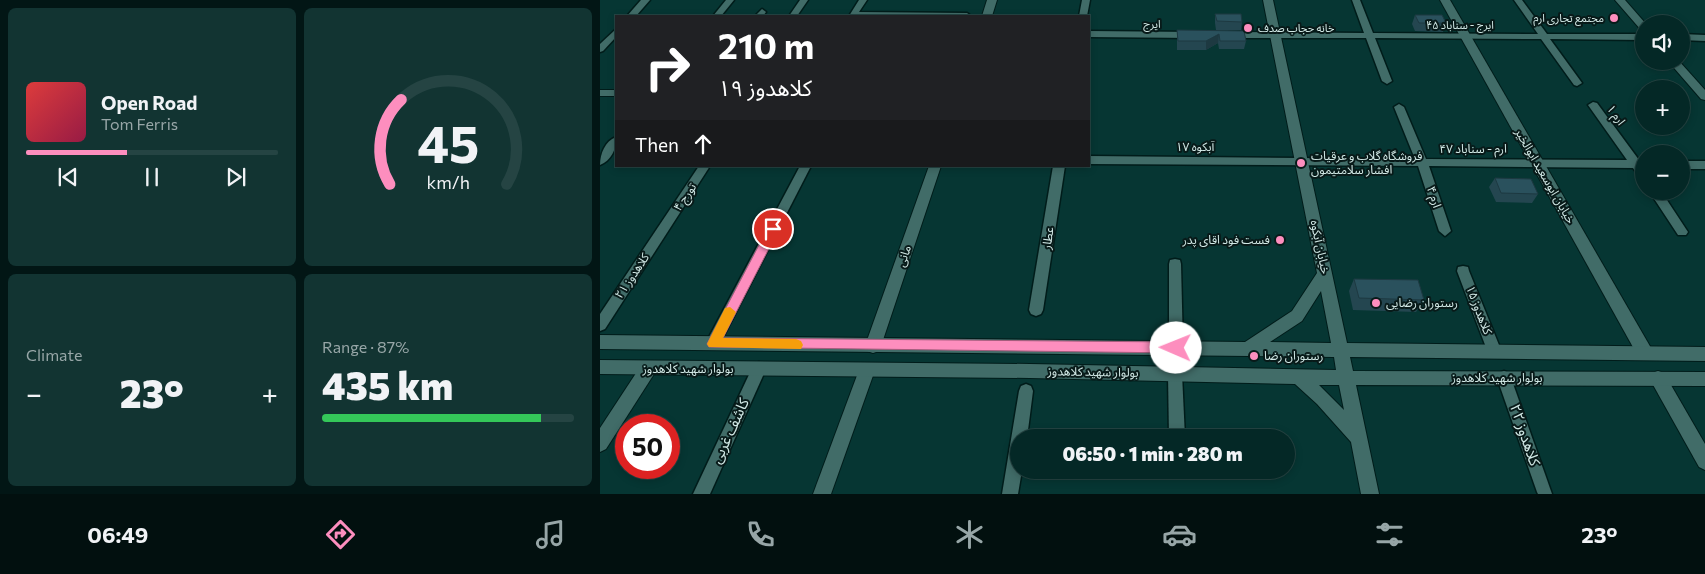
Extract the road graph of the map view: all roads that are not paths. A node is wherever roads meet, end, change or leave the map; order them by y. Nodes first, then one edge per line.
1 (646, 0) edge
2 (730, 0) edge
3 (804, 0) edge
4 (864, 0) edge
5 (992, 0) edge
6 (1086, 0) edge
7 (1268, 0) edge
8 (1356, 0) edge
9 (1445, 0) edge
10 (1518, 0) edge
11 (1620, 0) edge
12 (632, 15) edge
13 (718, 15) edge
14 (794, 15) edge
15 (854, 15) edge
16 (987, 15) edge
17 (1083, 15) edge
18 (1635, 18) edge
19 (615, 33) edge
20 (1090, 34) edge
21 (1201, 35) edge
22 (1219, 35) edge
23 (1276, 36) junction
24 (1369, 36) junction
25 (1466, 36) junction
26 (1545, 37) junction
27 (1635, 37) edge
28 (1690, 37) edge
29 (1705, 38) edge
30 (600, 49) edge
31 (1681, 70) edge
32 (1388, 81) dead end
33 (1577, 83) dead end
34 (600, 93) edge
35 (615, 93) edge
36 (1705, 97) edge
37 (1593, 105) dead end
38 (1399, 107) dead end
39 (615, 142) edge
40 (1635, 158) edge
41 (1090, 160) edge
42 (600, 161) edge
43 (1302, 162) junction
44 (1422, 163) junction
45 (1538, 164) junction
46 (1635, 164) edge
47 (1690, 165) edge
48 (1705, 165) edge
49 (704, 167) edge
50 (805, 167) edge
51 (935, 167) edge
52 (1059, 167) edge
53 (1661, 200) edge
54 (665, 227) joint
55 (1445, 231) dead end
56 (1682, 232) dead end
57 (1175, 264) dead end
58 (1464, 271) dead end
59 (1325, 273) junction
60 (1036, 310) dead end
61 (600, 325) edge
62 (600, 342) edge
63 (713, 344) junction
64 (874, 346) junction
65 (1176, 348) junction
66 (1247, 348) junction
67 (1341, 350) junction
68 (1494, 350) junction
69 (1645, 353) junction
70 (1705, 354) edge
71 (600, 367) edge
72 (648, 369) junction
73 (759, 369) junction
74 (867, 370) junction
75 (1175, 374) junction
76 (1299, 377) junction
77 (1347, 378) junction
78 (1504, 378) junction
79 (1658, 378) junction
80 (1705, 378) edge
81 (1026, 390) dead end
82 (1177, 429) edge
83 (1359, 439) junction
84 (600, 442) edge
85 (1705, 460) edge
86 (1545, 492) dead end
87 (702, 494) edge
88 (822, 494) edge
89 (1010, 494) edge
90 (1370, 494) edge

1 - 12 street
2 - 13 street
3 - 14 street
4 - 15 street
5 - 16 main road
6 - 17 street
7 - 23 main road, خیابان آبکوه
8 - 24 street
9 - 25 main road, خیابان ابوسعید ابوالخیر
10 - 26 street
11 - 18 main road
19 - 30 street
20 - 21 street, ایرج
22 - 23 street
23 - 24 street, ایرج - سناباد ۴۵
23 - 43 main road, خیابان آبکوه
24 - 25 street, ایرج - سناباد ۴۵
24 - 32 street
25 - 26 street, ایرج - سناباد ۴۵
25 - 45 main road, خیابان ابوسعید ابوالخیر
26 - 27 street, ایرج - سناباد ۴۵
26 - 33 street
28 - 29 street
31 - 36 main road
34 - 35 main road
37 - 40 street, ارم ۱
38 - 44 street, ارم ۴
39 - 42 street
41 - 43 street, آبکوه ۱۷
43 - 44 street, ارم - سناباد ۴۷
43 - 59 main road, خیابان آبکوه
44 - 45 street, ارم - سناباد ۴۷
44 - 55 street, ارم ۴
45 - 46 street, ارم - سناباد ۴۷
45 - 69 main road, خیابان ابوسعید ابوالخیر
47 - 48 street
49 - 54 street, تورج ۴
50 - 63 street
51 - 64 main road, مانی
52 - 60 street, عطار
53 - 56 street
54 - 61 street, کلاهدوز ۲۱
57 - 65 street
58 - 68 street, کلاهدوز ۱۵
59 - 66 main road
59 - 67 main road, خیابان آبکوه
62 - 63 main road, بولوار شهید کلاهدوز
63 - 64 main road, بولوار شهید کلاهدوز
64 - 65 main road, بولوار شهید کلاهدوز
65 - 66 main road, بولوار شهید کلاهدوز
66 - 67 main road, بولوار شهید کلاهدوز
67 - 68 main road, بولوار شهید کلاهدوز
67 - 77 main road, خیابان آبکوه
68 - 69 main road, بولوار شهید کلاهدوز
69 - 70 main road, بولوار شهید کلاهدوز
71 - 72 main road, بولوار شهید کلاهدوز
72 - 73 main road, بولوار شهید کلاهدوز
72 - 84 main road
73 - 74 main road, بولوار شهید کلاهدوز
73 - 87 street, کاشف غربی
74 - 75 main road, بولوار شهید کلاهدوز
74 - 88 main road
75 - 76 main road, بولوار شهید کلاهدوز
75 - 82 street
76 - 77 main road, بولوار شهید کلاهدوز
76 - 83 main road
77 - 78 main road, بولوار شهید کلاهدوز
77 - 83 main road, خیابان آبکوه
78 - 79 main road, بولوار شهید کلاهدوز
78 - 86 street, کلاهدوز ۲۲
79 - 80 main road, بولوار شهید کلاهدوز
79 - 85 main road
81 - 89 street
83 - 90 main road, خیابان آبکوه

